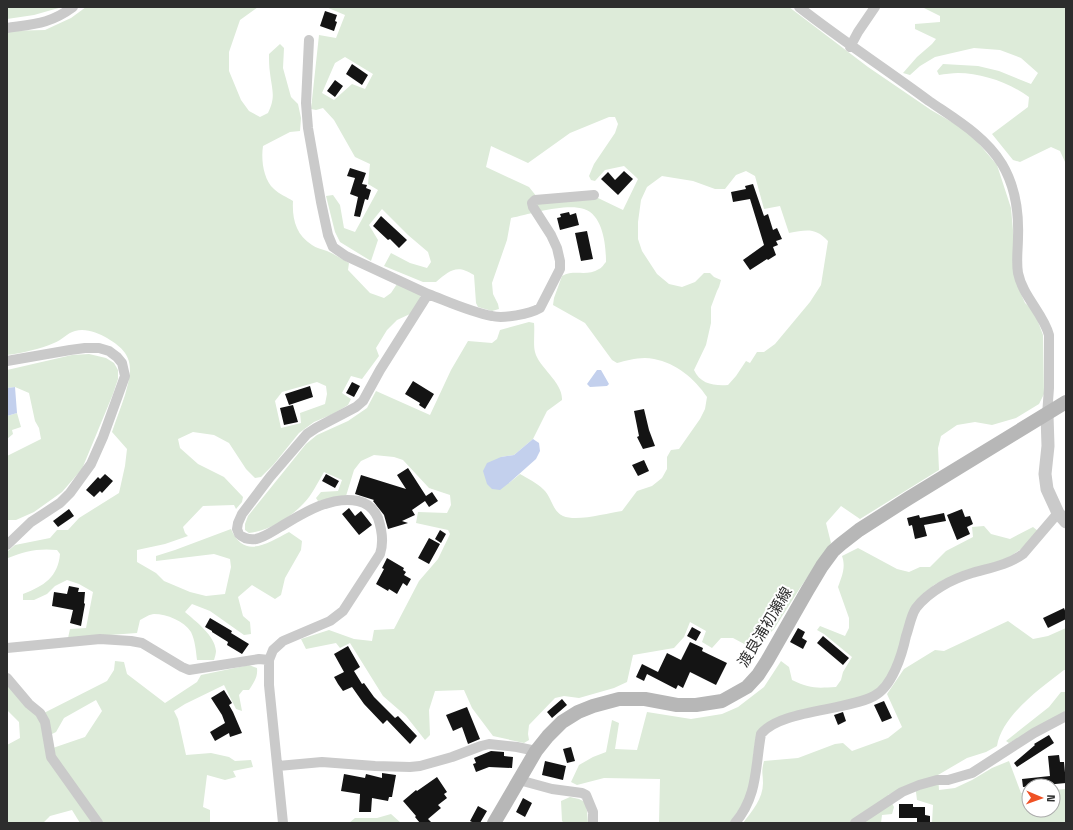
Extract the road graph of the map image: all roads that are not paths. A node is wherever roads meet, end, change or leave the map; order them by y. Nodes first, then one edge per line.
1 (73, 7) edge
2 (798, 7) edge
3 (875, 7) edge
4 (7, 28) edge
5 (309, 40) dead end
6 (850, 47) junction
7 (594, 195) dead end
8 (428, 294) junction
9 (7, 361) edge
10 (1066, 402) edge
11 (1047, 414) junction
12 (1062, 518) edge
13 (7, 545) edge
14 (7, 648) edge
15 (269, 660) junction
16 (7, 678) edge
17 (1066, 716) edge
18 (536, 752) junction
19 (278, 766) junction
20 (519, 780) junction
21 (98, 823) edge
22 (283, 823) edge
23 (494, 823) edge
24 (593, 823) edge
25 (735, 823) edge
26 (855, 823) edge

1 - 4 street
2 - 6 street
3 - 6 street
5 - 8 street
6 - 11 street
7 - 8 street
8 - 15 street
9 - 13 street
10 - 11 main road, 渡良浦初瀬線
11 - 12 street
11 - 18 main road, 渡良浦初瀬線
12 - 25 street
14 - 15 street
15 - 19 street
16 - 21 street
17 - 26 street
18 - 19 street
18 - 20 main road, 渡良浦初瀬線
19 - 22 street
20 - 23 main road, 渡良浦初瀬線
20 - 24 street

